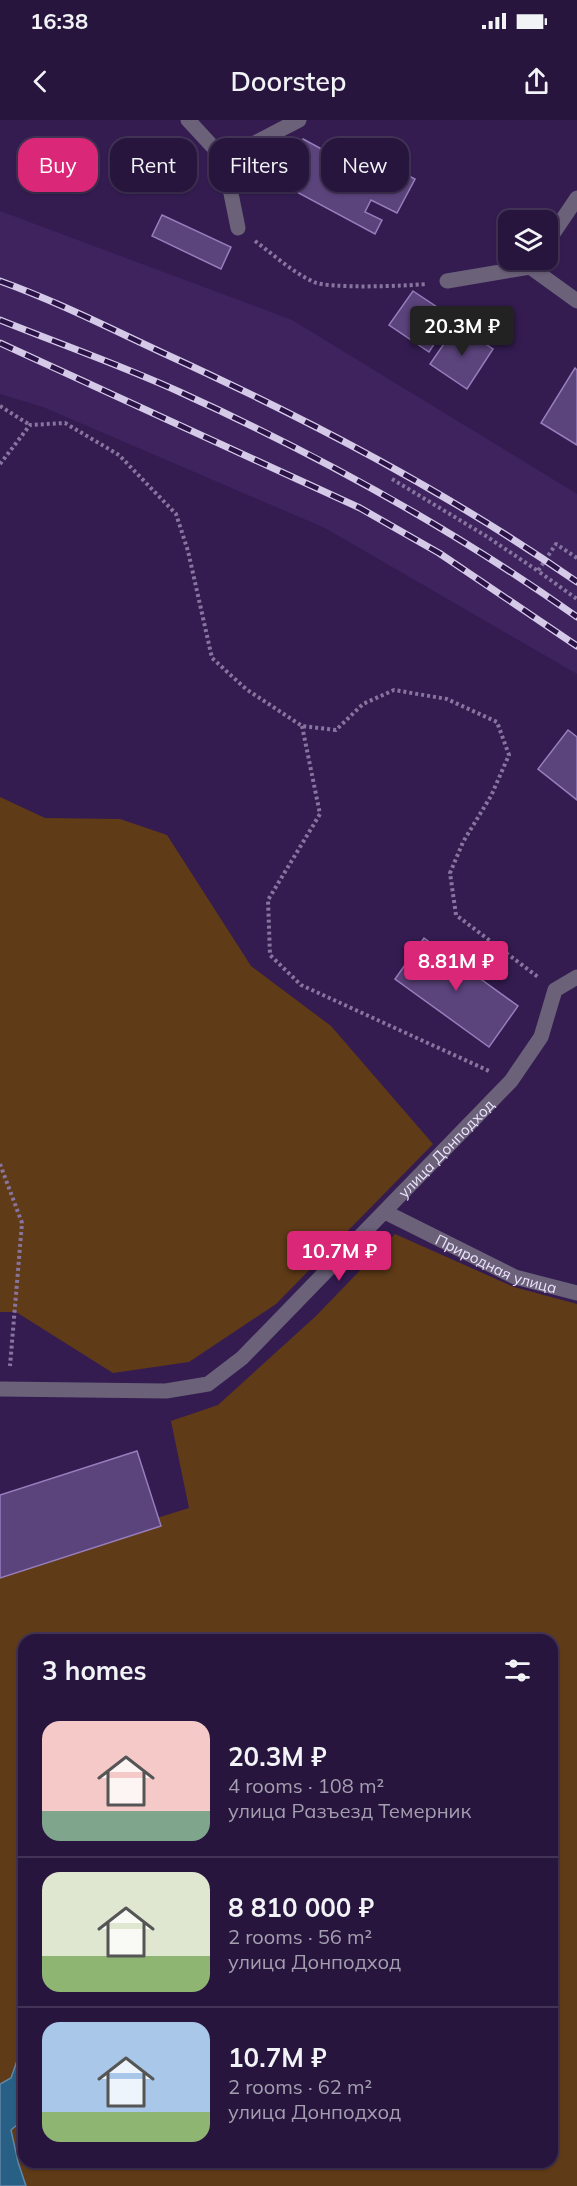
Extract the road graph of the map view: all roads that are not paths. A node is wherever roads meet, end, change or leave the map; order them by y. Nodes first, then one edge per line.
1 (188, 120) edge
2 (299, 120) edge
3 (264, 138) edge
4 (209, 143) edge
5 (231, 192) edge
6 (577, 198) edge
7 (558, 226) edge
8 (238, 228) road end
9 (499, 270) edge
10 (540, 270) edge
11 (447, 281) road end
12 (577, 301) edge
13 (577, 977) edge
14 (385, 1212) junction
15 (577, 1293) edge
16 (4, 1389) edge

1 - 4 street
2 - 3 street
5 - 8 street
6 - 7 street
9 - 11 street
10 - 12 street
13 - 14 street, улица Донподход
14 - 15 street, Природная улица
14 - 16 street, улица Донподход

